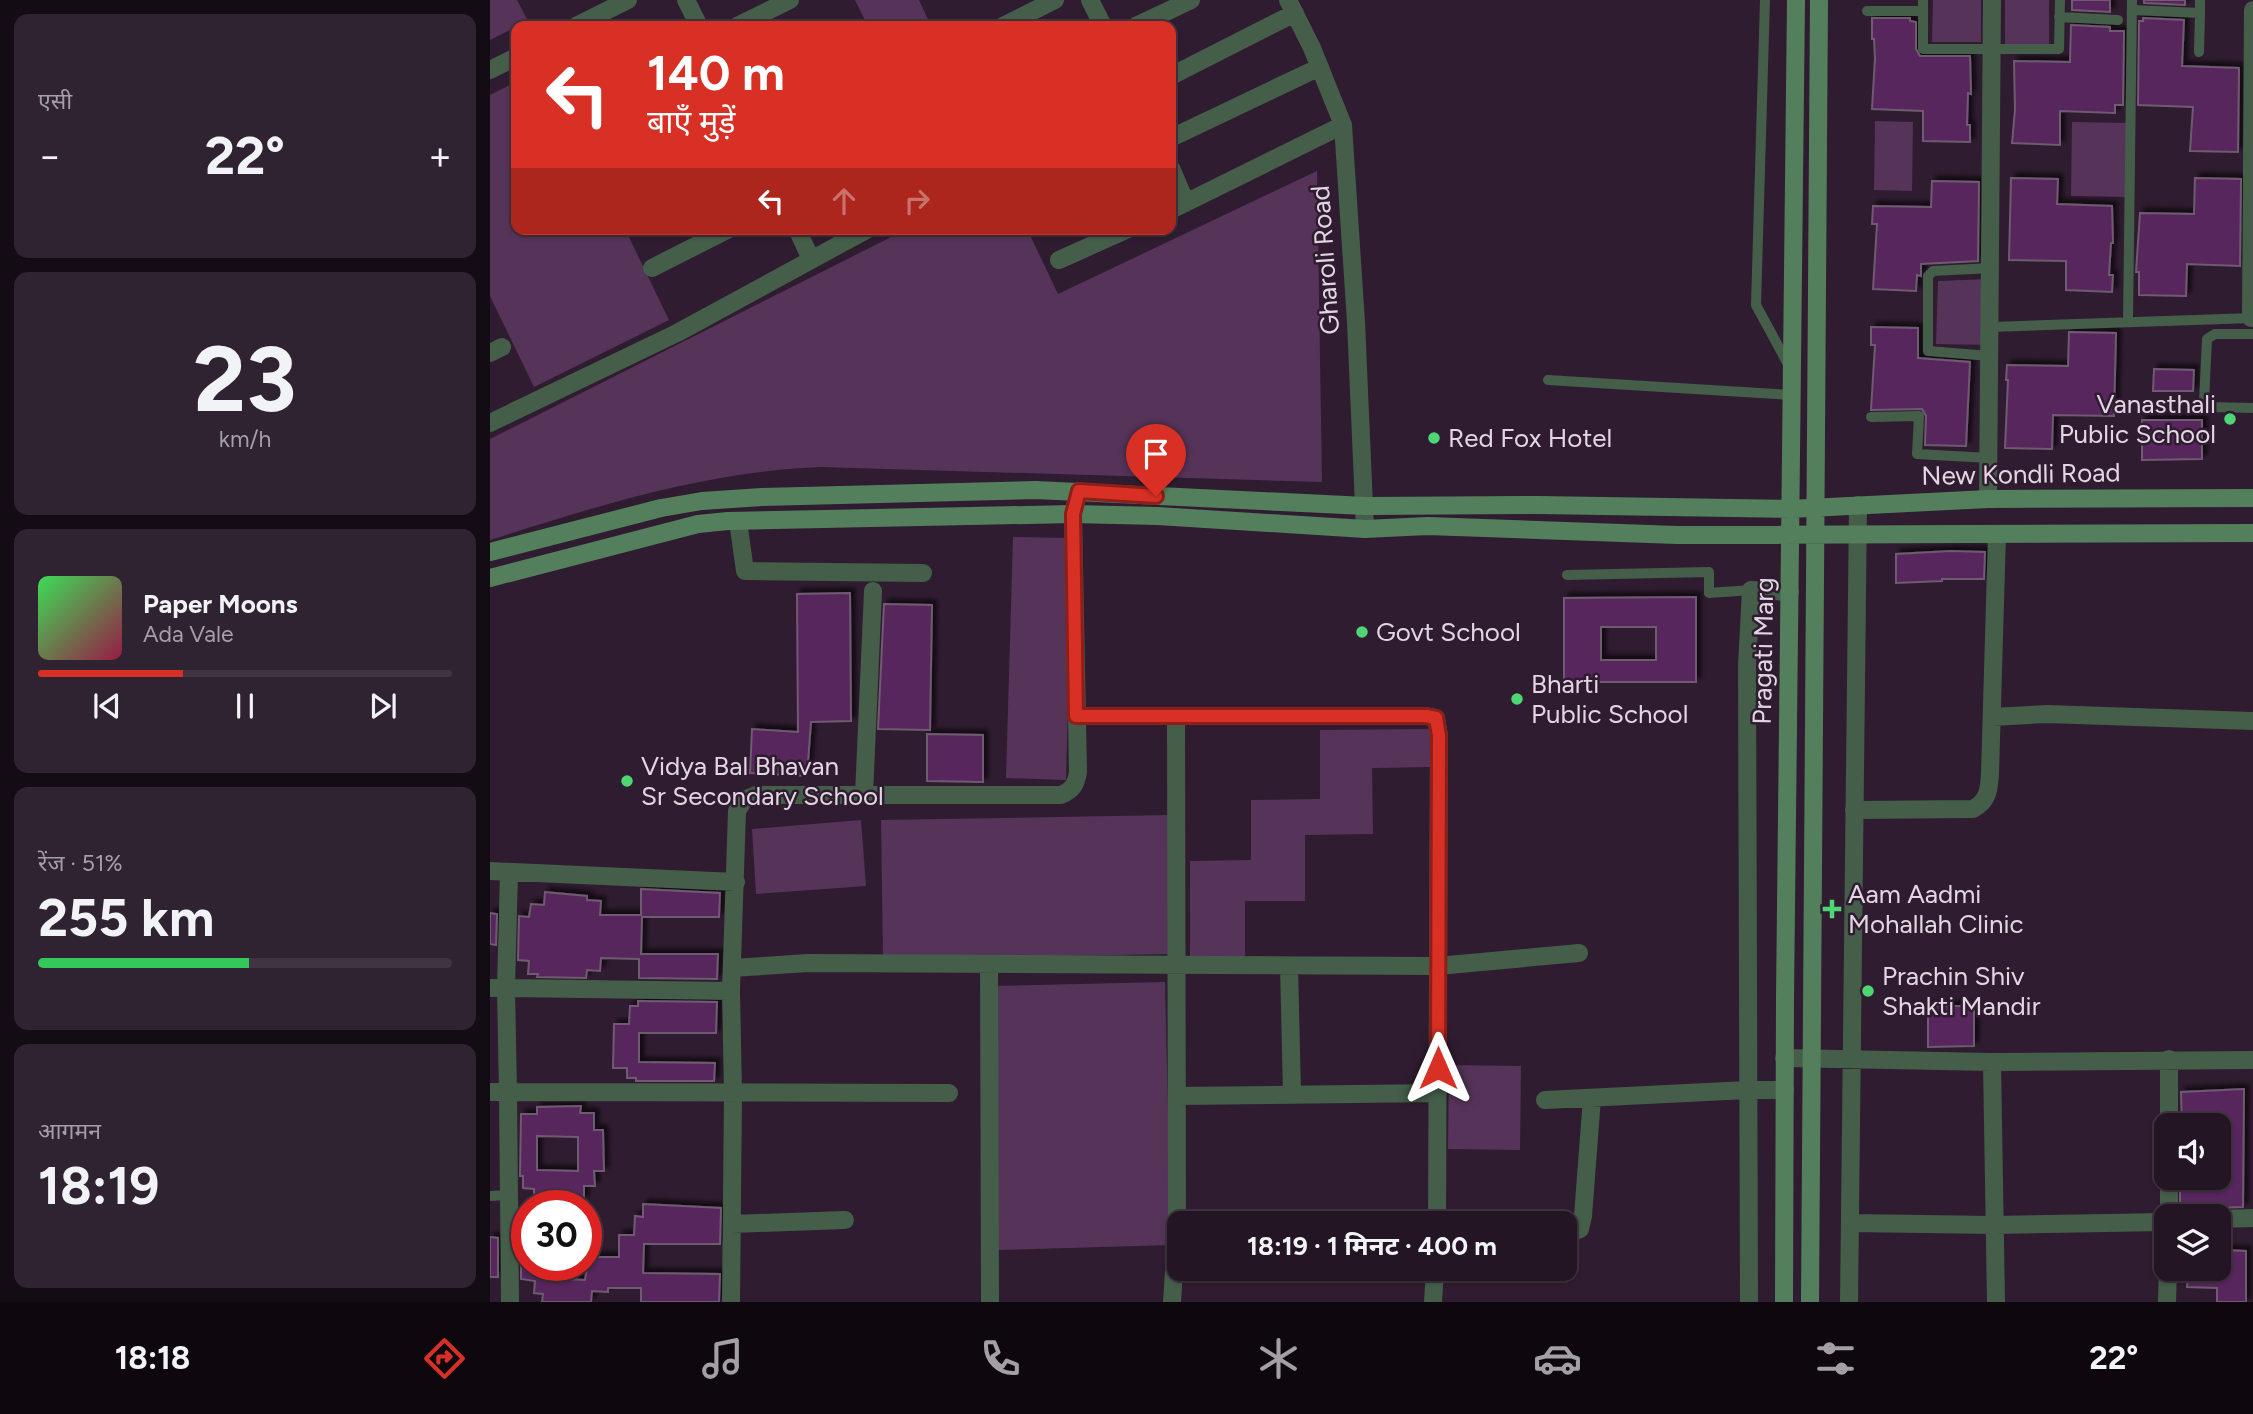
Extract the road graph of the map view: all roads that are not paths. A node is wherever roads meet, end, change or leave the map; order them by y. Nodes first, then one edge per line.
1 (628, 0) edge
2 (686, 0) edge
3 (790, 0) edge
4 (1055, 0) edge
5 (1090, 0) edge
6 (1191, 0) edge
7 (1765, 0) edge
8 (1796, 0) edge
9 (1819, 0) edge
10 (1923, 0) edge
11 (1992, 0) edge
12 (2060, 0) edge
13 (2200, 0) edge
14 (2132, 5) edge
15 (1292, 6) edge
16 (1867, 10) dead end
17 (2253, 10) edge
18 (1923, 11) junction
19 (2200, 13) junction
20 (2059, 17) junction
21 (2118, 20) dead end
22 (586, 21) edge
23 (696, 21) edge
24 (747, 21) edge
25 (1013, 21) edge
26 (1100, 21) edge
27 (1147, 21) edge
28 (1993, 48) junction
29 (2199, 52) dead end
30 (511, 60) edge
31 (1320, 67) junction
32 (490, 70) edge
33 (1176, 73) edge
34 (1343, 125) junction
35 (1176, 136) edge
36 (1179, 206) edge
37 (717, 235) edge
38 (800, 235) edge
39 (857, 235) edge
40 (1115, 235) edge
41 (811, 259) junction
42 (1059, 260) dead end
43 (652, 268) dead end
44 (1991, 268) junction
45 (2128, 322) junction
46 (2252, 324) edge
47 (1991, 327) junction
48 (1990, 356) junction
49 (1792, 373) junction
50 (1548, 380) dead end
51 (1792, 395) junction
52 (2253, 408) edge
53 (1871, 417) dead end
54 (490, 423) edge
55 (1989, 458) junction
56 (1079, 491) junction
57 (2253, 498) edge
58 (1988, 499) junction
59 (1858, 505) junction
60 (1364, 506) junction
61 (1816, 508) junction
62 (1790, 509) junction
63 (1073, 514) junction
64 (738, 521) junction
65 (1365, 529) junction
66 (1856, 533) junction
67 (2253, 533) edge
68 (1791, 534) junction
69 (1816, 534) junction
70 (1997, 534) junction
71 (490, 552) edge
72 (923, 573) dead end
73 (1567, 575) dead end
74 (490, 578) edge
75 (1751, 590) junction
76 (873, 591) dead end
77 (1790, 592) junction
78 (1076, 716) junction
79 (1176, 716) junction
80 (1992, 717) junction
81 (2253, 721) edge
82 (864, 795) junction
83 (1854, 810) junction
84 (490, 871) edge
85 (509, 872) junction
86 (736, 882) junction
87 (1579, 953) dead end
88 (989, 964) junction
89 (1177, 966) junction
90 (1438, 966) junction
91 (1289, 967) junction
92 (732, 968) junction
93 (498, 988) edge
94 (731, 991) junction
95 (1784, 1058) junction
96 (1812, 1058) junction
97 (1851, 1058) junction
98 (2169, 1059) junction
99 (2253, 1060) edge
100 (1992, 1062) junction
101 (1747, 1090) junction
102 (1785, 1090) junction
103 (499, 1092) edge
104 (733, 1093) junction
105 (949, 1093) dead end
106 (1292, 1093) junction
107 (1437, 1093) junction
108 (1177, 1096) junction
109 (1592, 1098) junction
110 (1545, 1100) dead end
111 (2169, 1113) edge
112 (499, 1196) edge
113 (1178, 1211) edge
114 (1437, 1211) edge
115 (2253, 1217) edge
116 (2231, 1218) edge
117 (845, 1220) dead end
118 (2154, 1222) edge
119 (1850, 1223) junction
120 (732, 1224) junction
121 (1995, 1225) junction
122 (1577, 1229) edge
123 (1174, 1281) edge
124 (1434, 1281) edge
125 (2168, 1281) edge
126 (510, 1302) edge
127 (730, 1302) edge
128 (990, 1302) edge
129 (1172, 1302) edge
130 (1433, 1302) edge
131 (1749, 1302) edge
132 (1784, 1302) edge
133 (1810, 1302) edge
134 (1849, 1302) edge
135 (1996, 1302) edge
136 (2167, 1302) edge

1 - 22 street
2 - 23 street
3 - 24 street
4 - 25 street
5 - 26 street
6 - 27 street
7 - 49 lane
8 - 49 street, Pragati Marg
9 - 61 street, Pragati Marg
10 - 18 lane
11 - 28 street
12 - 20 lane
13 - 19 lane
14 - 19 lane
14 - 45 lane
15 - 31 street, Gharoli Road
15 - 33 street
16 - 18 lane
17 - 46 street
18 - 28 lane
19 - 29 lane
20 - 21 lane
20 - 28 lane
28 - 44 street
30 - 32 street
31 - 34 street, Gharoli Road
31 - 35 street
34 - 36 street
34 - 60 street, Gharoli Road
37 - 43 street
38 - 41 street
39 - 41 street
40 - 42 street
41 - 54 street
44 - 47 street
44 - 48 lane
45 - 46 lane
45 - 47 lane
46 - 52 lane
47 - 48 street
48 - 55 street
49 - 51 street, Pragati Marg
50 - 51 lane
51 - 62 street, Pragati Marg
53 - 55 lane
55 - 58 street
56 - 60 street, New Kondli Road
56 - 63 street
56 - 71 street, New Kondli Road
57 - 58 street, New Kondli Road
58 - 59 street, New Kondli Road
59 - 61 street, New Kondli Road
59 - 66 street
60 - 62 street, New Kondli Road
60 - 65 street, Gharoli Road
61 - 62 street, New Kondli Road
61 - 69 street, Pragati Marg
62 - 68 street, Pragati Marg
63 - 64 street
63 - 65 street
63 - 78 street
64 - 72 street
64 - 74 street
65 - 68 street
66 - 69 street
66 - 70 street
66 - 83 street
67 - 70 street
68 - 69 street
68 - 77 street, Pragati Marg
69 - 96 street, Pragati Marg
70 - 80 street
73 - 75 lane
75 - 77 street
75 - 101 street
76 - 82 street
77 - 95 street, Pragati Marg
78 - 79 street
78 - 82 street
79 - 89 street
79 - 90 street
80 - 81 street
80 - 83 street
82 - 86 street
83 - 97 street
84 - 85 street
85 - 86 street
85 - 93 street
86 - 92 street
87 - 90 street
88 - 89 street
88 - 92 street
88 - 128 street
89 - 91 street
89 - 108 street
90 - 91 street
90 - 107 street
91 - 106 street
92 - 94 street
93 - 94 street
93 - 103 street
94 - 104 street
95 - 96 street
95 - 102 street, Pragati Marg
96 - 97 street
96 - 133 street, Pragati Marg
97 - 100 street
97 - 119 street
98 - 99 street
98 - 100 street
98 - 111 street
100 - 121 street
101 - 102 street
101 - 109 street
101 - 131 street
102 - 132 street, Pragati Marg
103 - 104 street
103 - 112 street
104 - 105 street
104 - 120 street
106 - 107 street
106 - 108 street
107 - 114 street
108 - 113 street
109 - 110 street
109 - 122 street
112 - 126 street
115 - 116 street
117 - 120 street
118 - 121 street
119 - 121 street
119 - 134 street
120 - 127 street
121 - 135 street
123 - 129 street
124 - 130 street
125 - 136 street

